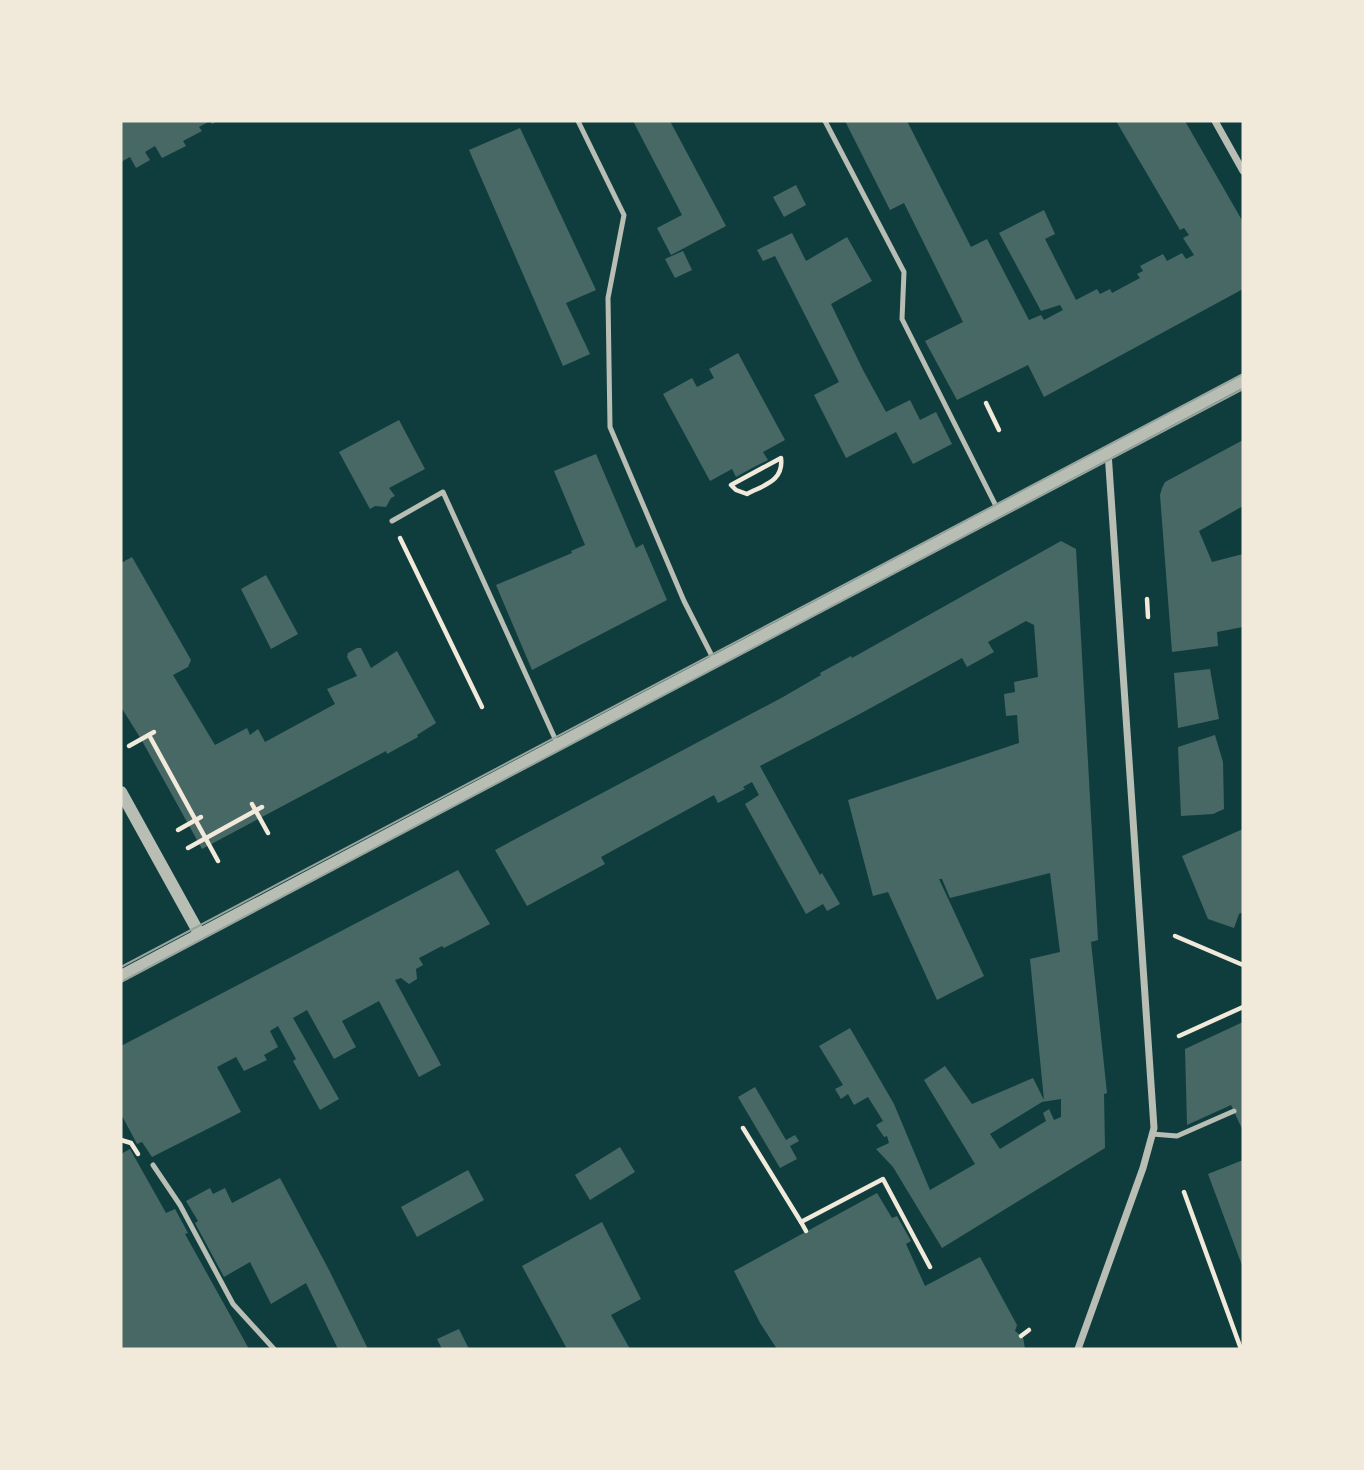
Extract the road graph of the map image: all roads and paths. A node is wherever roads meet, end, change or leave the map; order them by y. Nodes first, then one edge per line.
1 (578, 121) edge
2 (825, 121) edge
3 (1215, 121) edge
4 (1243, 171) edge
5 (1243, 381) edge
6 (986, 403) dead end
7 (999, 430) dead end
8 (1108, 452) junction
9 (753, 470) joint
10 (998, 510) junction
11 (392, 521) joint
12 (1147, 599) dead end
13 (1147, 617) dead end
14 (714, 660) junction
15 (482, 708) dead end
16 (557, 743) junction
17 (129, 746) dead end
18 (121, 792) edge
19 (252, 804) dead end
20 (262, 807) dead end
21 (256, 811) junction
22 (198, 819) junction
23 (178, 830) dead end
24 (268, 833) dead end
25 (205, 839) junction
26 (188, 848) dead end
27 (218, 861) dead end
28 (200, 933) junction
29 (1175, 936) dead end
30 (1243, 965) edge
31 (121, 975) edge
32 (1243, 1007) edge
33 (1178, 1036) dead end
34 (1234, 1111) dead end
35 (743, 1128) dead end
36 (1152, 1134) junction
37 (153, 1165) dead end
38 (1184, 1192) dead end
39 (801, 1222) junction
40 (806, 1231) dead end
41 (930, 1267) dead end
42 (1029, 1330) dead end
43 (1021, 1336) dead end
44 (274, 1349) edge
45 (1078, 1349) edge
46 (1241, 1349) edge

1 - 14 lane
2 - 10 lane
3 - 4 street
5 - 8 street
6 - 7 path
8 - 10 street
8 - 36 street
9 - 9 path
10 - 14 street
11 - 15 path
11 - 16 lane
12 - 13 path
14 - 16 street
16 - 28 street
17 - 22 path
18 - 28 street
19 - 21 path
20 - 21 path
21 - 24 path
21 - 25 path
22 - 23 path
22 - 25 path
25 - 26 path
25 - 27 path
28 - 31 street
29 - 30 path
32 - 33 path
34 - 36 lane
35 - 39 path
36 - 45 street
37 - 44 lane
38 - 46 path
39 - 40 path
39 - 41 path
42 - 43 path

